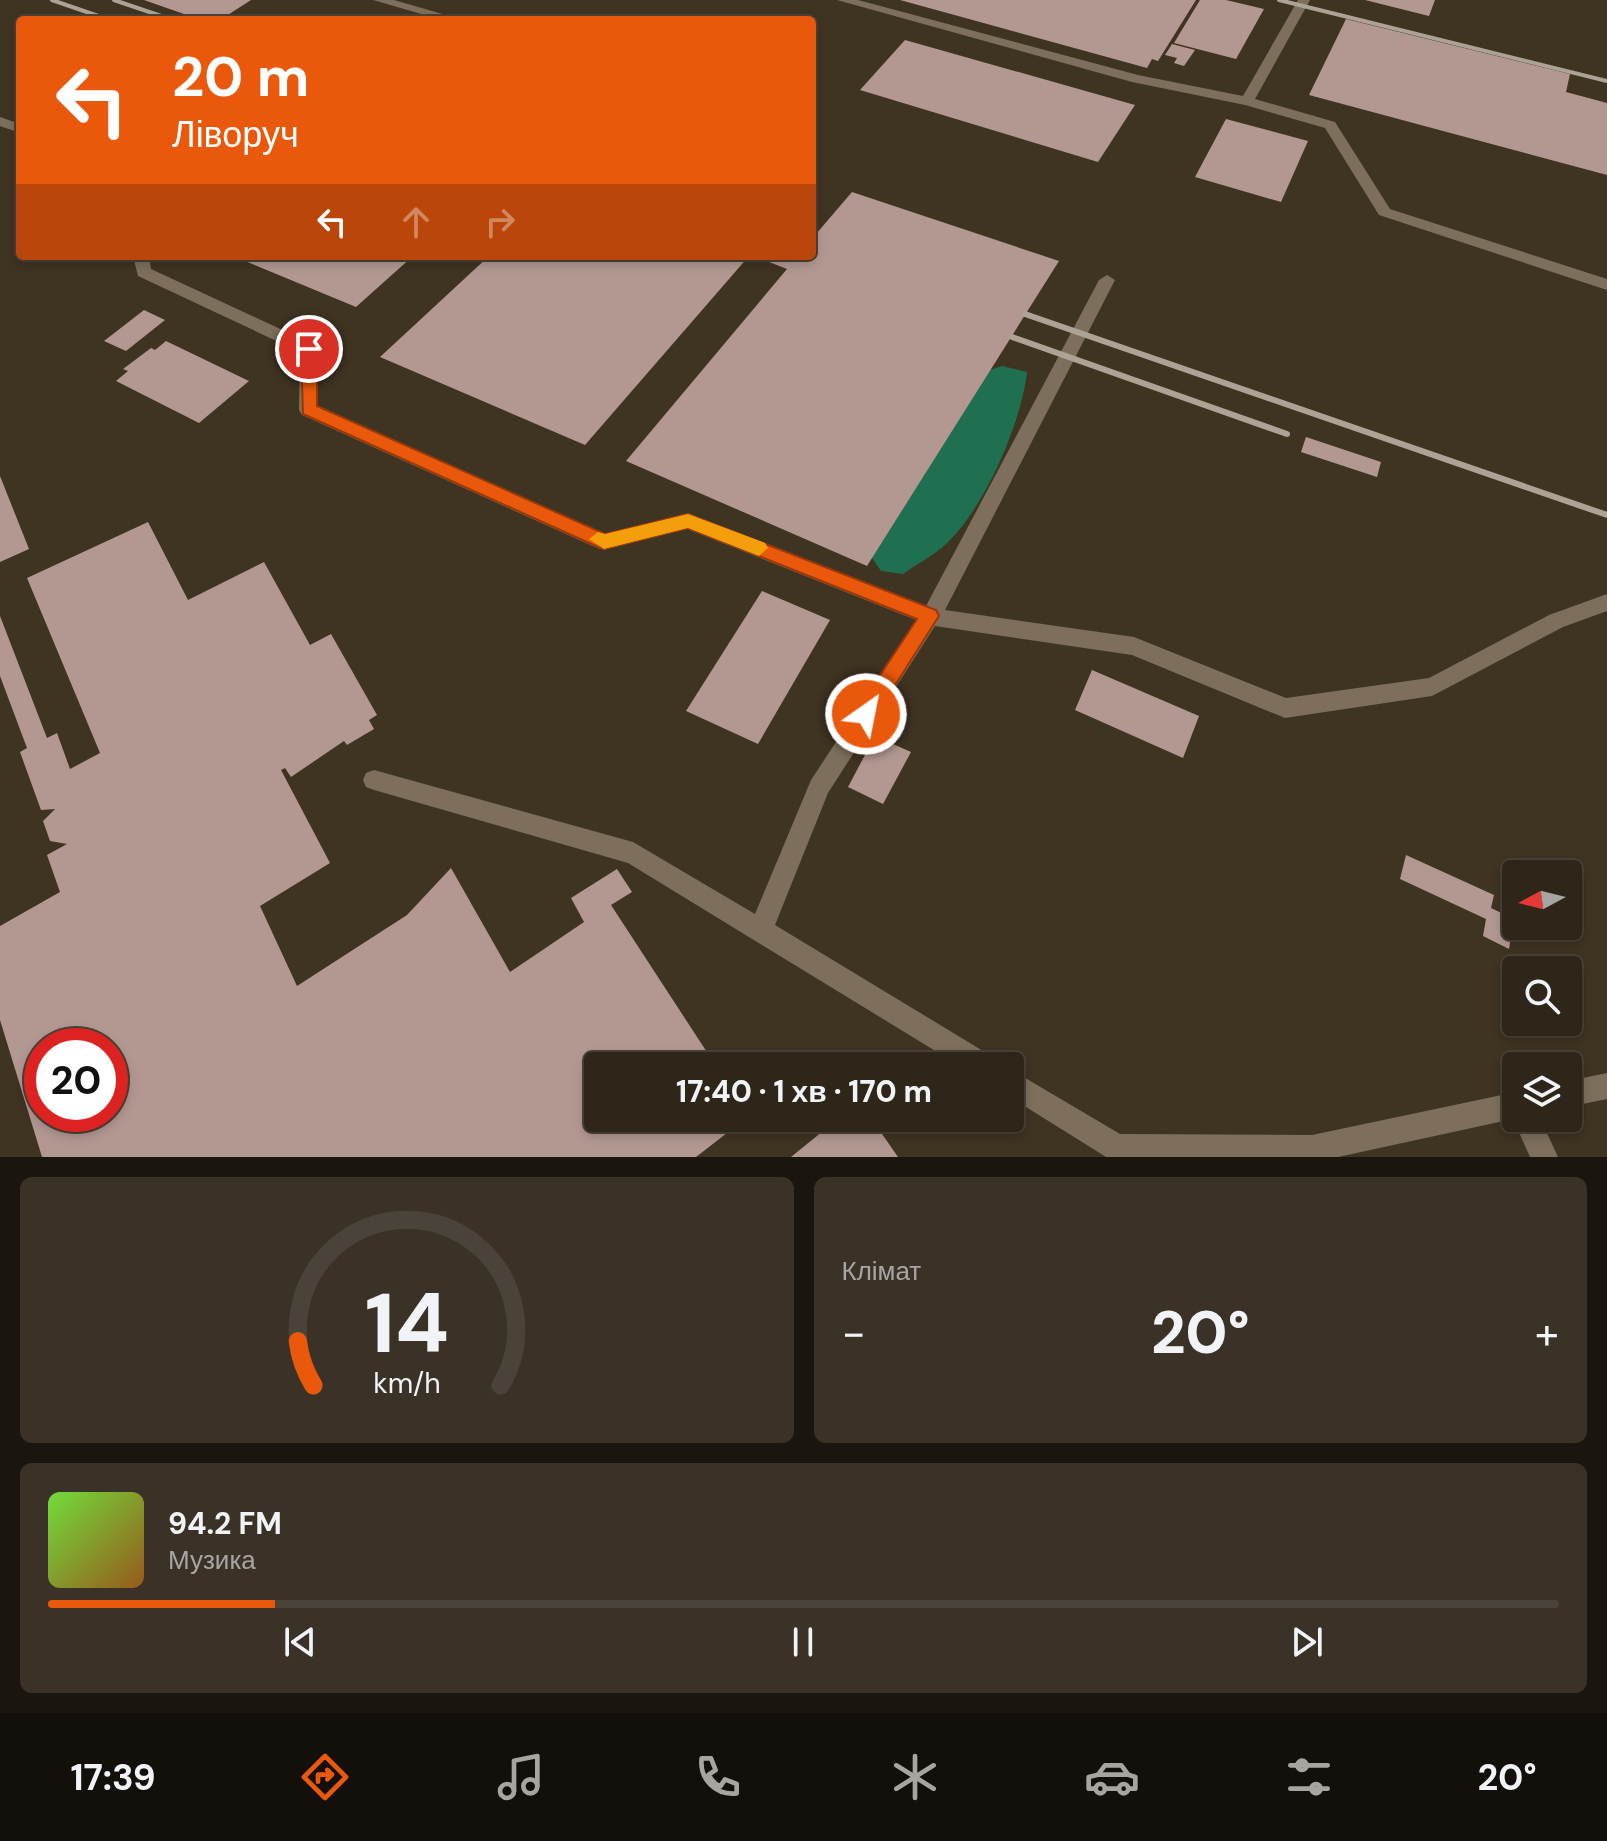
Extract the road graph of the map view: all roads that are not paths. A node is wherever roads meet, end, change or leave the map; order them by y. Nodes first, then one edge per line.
1 (379, 0) edge
2 (843, 0) edge
3 (1304, 0) edge
4 (441, 16) edge
5 (1247, 101) junction
6 (142, 260) edge
7 (1107, 280) dead end
8 (1607, 285) edge
9 (1607, 602) edge
10 (929, 616) junction
11 (374, 780) dead end
12 (761, 930) junction
13 (961, 1052) edge
14 (1607, 1086) edge
15 (1024, 1091) edge
16 (1582, 1091) edge
17 (1502, 1108) edge
18 (1532, 1132) edge
19 (1544, 1157) edge

1 - 4 lane
2 - 5 lane
3 - 5 lane
5 - 8 lane
6 - 10 lane
7 - 10 lane
9 - 10 lane
10 - 12 lane
11 - 12 lane
12 - 13 lane
14 - 16 lane
15 - 17 lane
18 - 19 lane

